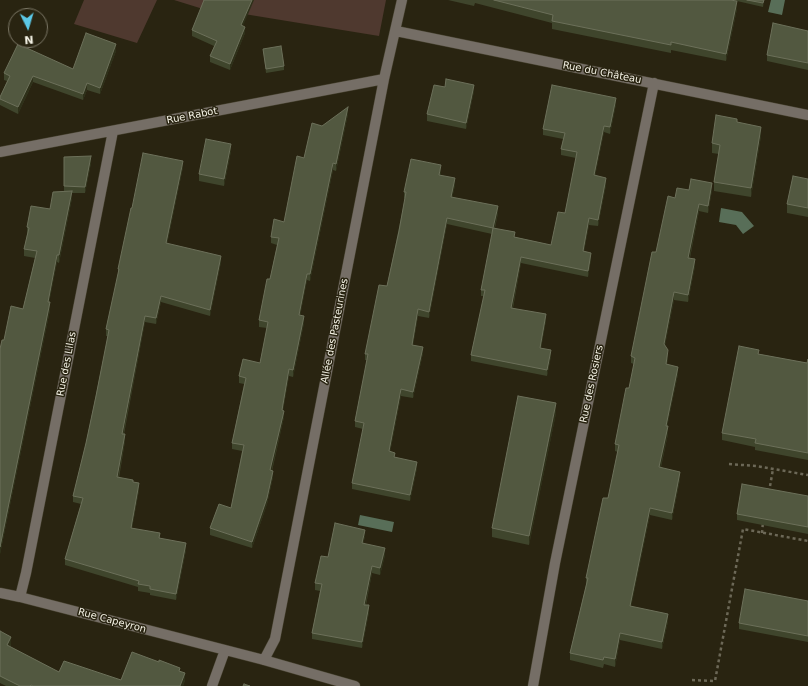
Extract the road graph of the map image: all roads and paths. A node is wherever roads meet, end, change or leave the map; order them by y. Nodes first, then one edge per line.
1 (402, 0) edge
2 (396, 31) junction
3 (384, 79) junction
4 (654, 83) junction
5 (808, 115) edge
6 (113, 131) junction
7 (0, 152) edge
8 (730, 464) dead end
9 (773, 469) junction
10 (808, 475) edge
11 (768, 497) edge
12 (764, 518) edge
13 (762, 533) junction
14 (808, 542) edge
15 (0, 593) edge
16 (20, 597) junction
17 (225, 650) junction
18 (264, 660) junction
19 (692, 680) dead end
20 (212, 686) edge
21 (355, 686) edge
22 (532, 686) edge

1 - 2 street, Allée des Pasteurines
2 - 3 street, Allée des Pasteurines
2 - 4 street, Rue du Château
3 - 6 street, Rue Rabot
3 - 18 street, Allée des Pasteurines
4 - 5 street, Rue du Château
4 - 22 street, Rue des Rosiers
6 - 7 street, Rue Rabot
6 - 16 street, Rue des Lilas
8 - 9 path
9 - 10 path
9 - 11 path
12 - 13 path
13 - 14 path
13 - 19 path
15 - 16 street, Rue Capeyron
16 - 17 street, Rue Capeyron
17 - 18 street, Rue Capeyron
17 - 20 street
18 - 21 street, Rue Capeyron

